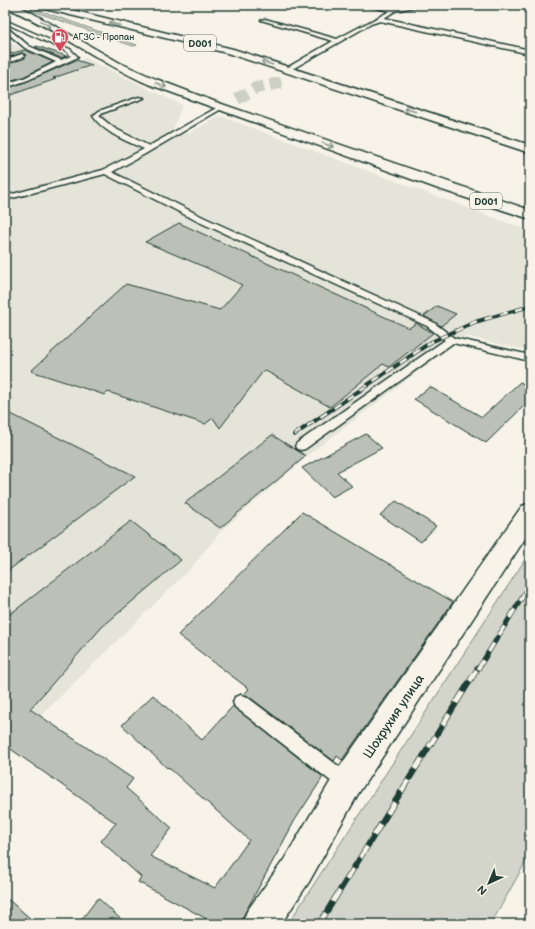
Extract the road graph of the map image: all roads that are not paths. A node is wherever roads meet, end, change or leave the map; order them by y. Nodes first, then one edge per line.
1 (40, 5) edge
2 (364, 5) edge
3 (421, 5) edge
4 (7, 7) edge
5 (394, 10) junction
6 (380, 19) junction
7 (264, 20) dead end
8 (5, 21) edge
9 (5, 28) edge
10 (337, 41) junction
11 (56, 52) junction
12 (530, 52) edge
13 (22, 56) dead end
14 (5, 62) edge
15 (61, 62) junction
16 (287, 70) junction
17 (5, 80) edge
18 (289, 82) tunnel mouth
19 (14, 83) junction
20 (5, 86) edge
21 (357, 93) junction
22 (141, 98) dead end
23 (236, 101) dead end
24 (220, 108) junction
25 (292, 131) junction
26 (530, 148) edge
27 (149, 149) junction
28 (106, 172) junction
29 (442, 186) junction
30 (5, 198) edge
31 (530, 215) edge
32 (530, 221) edge
33 (451, 340) junction
34 (530, 358) edge
35 (300, 446) dead end
36 (530, 512) edge
37 (241, 702) dead end
38 (347, 783) junction
39 (260, 924) edge

16 -> 1 main road, D001
2 - 5 lane
3 - 5 lane
4 -> 24 main road, D001
5 - 6 lane
6 - 10 lane
6 - 12 lane
7 - 10 lane
8 - 11 lane
9 - 11 lane
10 - 16 lane
11 - 15 lane
11 - 15 lane
13 - 14 lane
15 - 19 lane
16 - 21 main road, D001
17 - 19 lane
18 - 21 main road
19 - 20 lane
26 -> 21 main road, D001
22 - 27 lane
23 - 25 main road
24 - 25 main road, D001
24 - 27 lane
25 -> 29 main road, D001
27 - 28 lane
28 - 30 lane
28 - 33 lane
29 - 31 main road, D001
29 - 32 main road
33 - 34 lane
33 - 35 lane
36 - 38 main road, Шохрухия улица
37 - 38 lane
38 - 39 main road, Шохрухия улица

